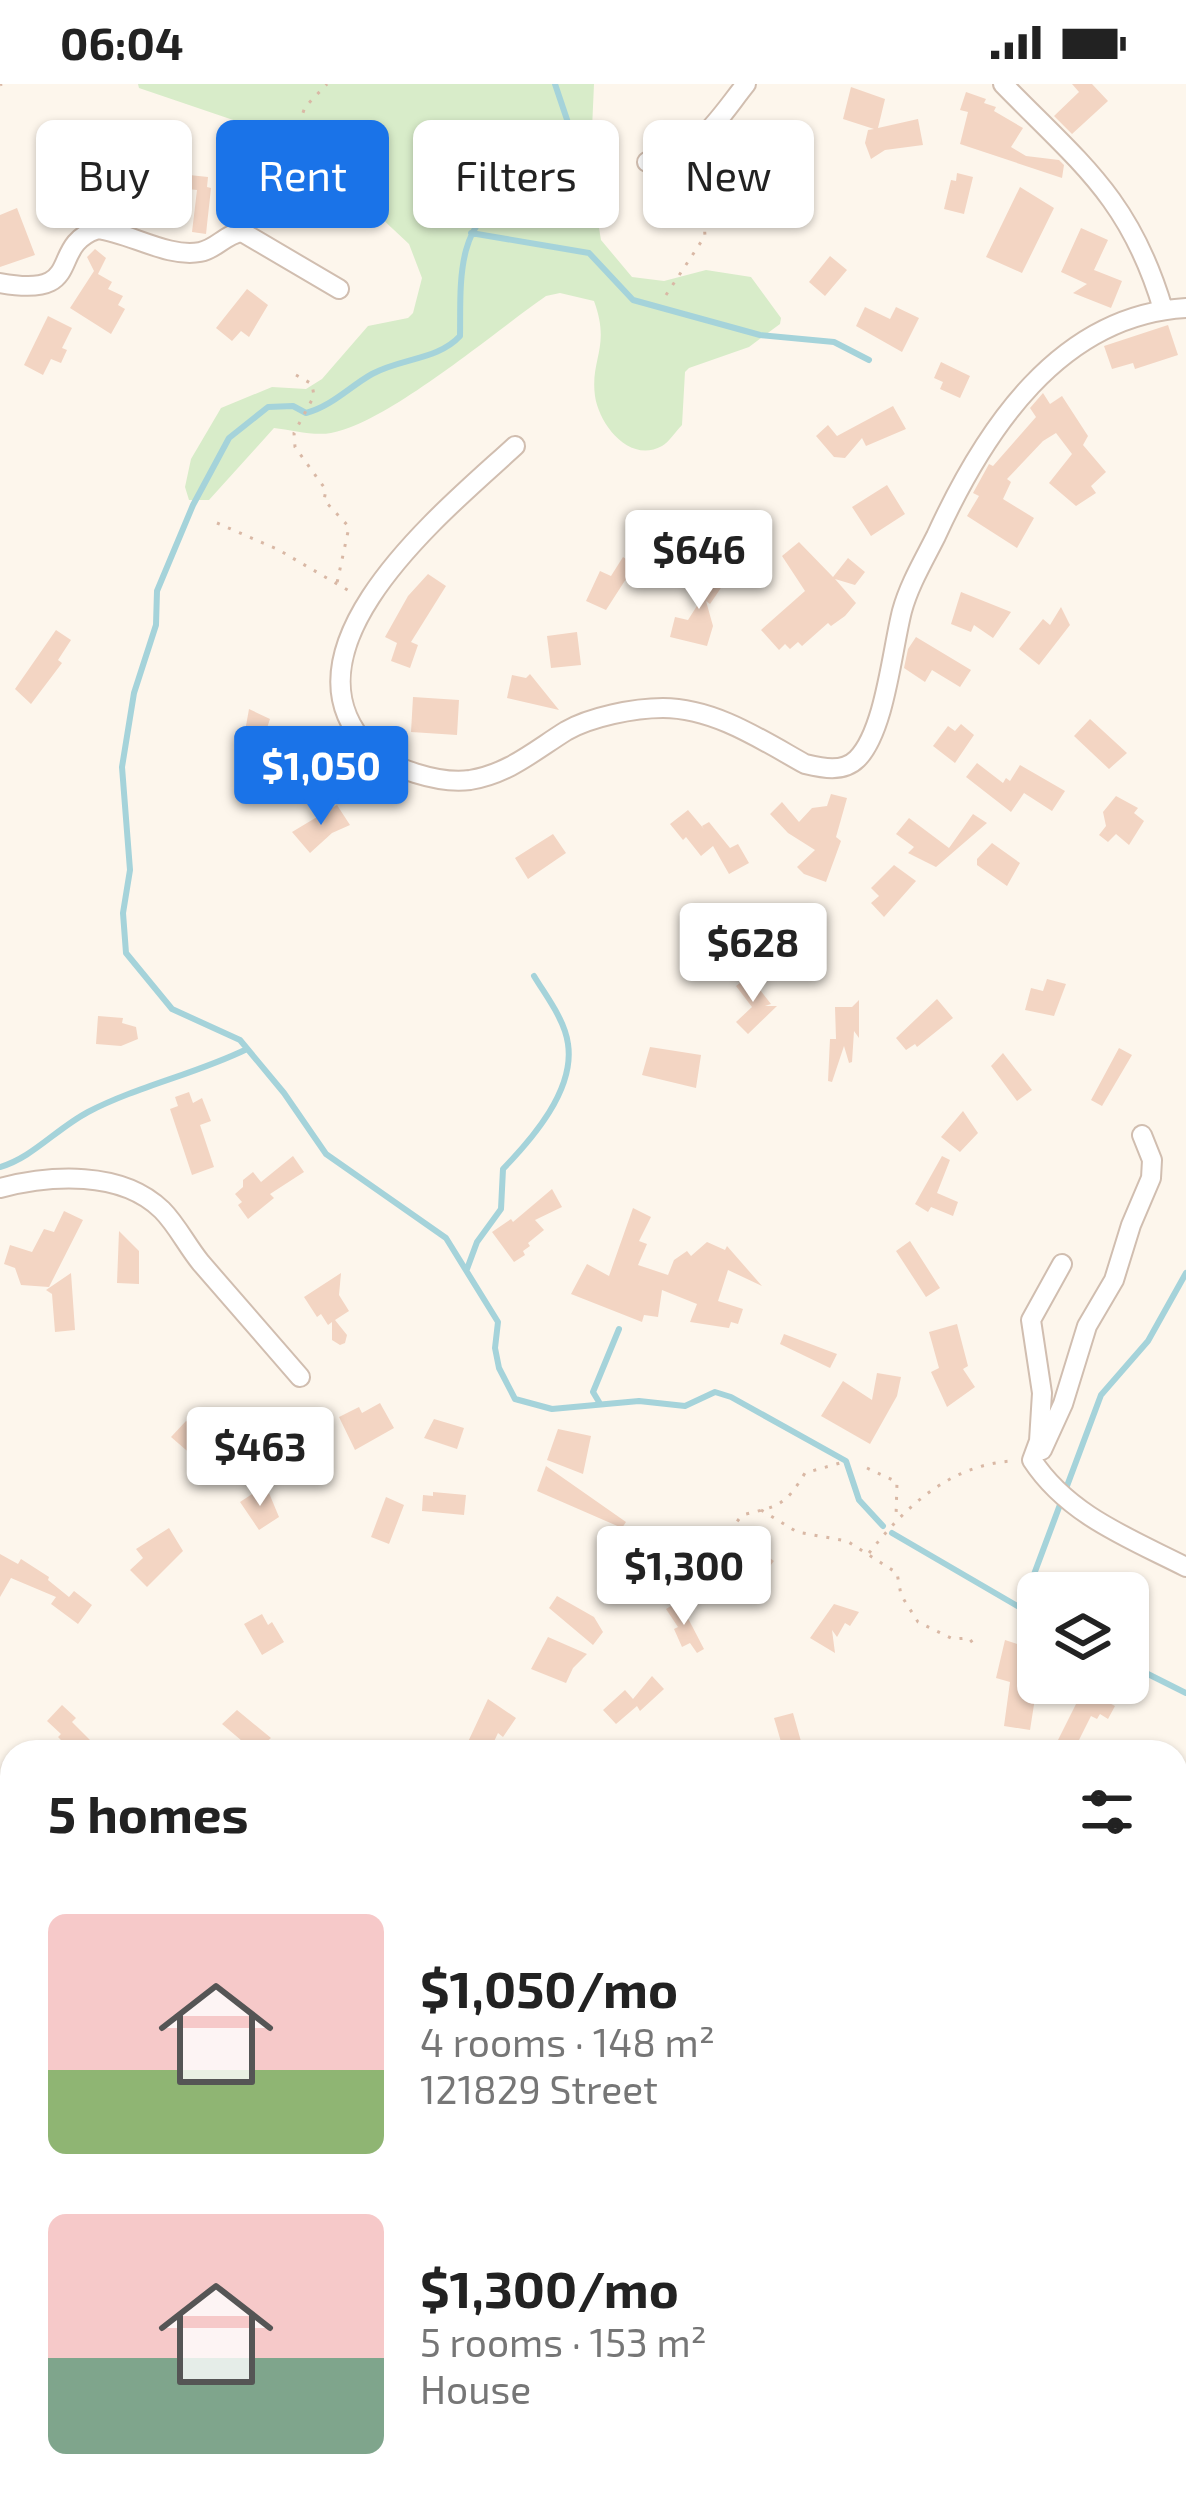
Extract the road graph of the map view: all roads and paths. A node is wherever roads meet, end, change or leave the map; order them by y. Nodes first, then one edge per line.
1 (327, 84) edge
2 (746, 84) edge
3 (1003, 84) edge
4 (300, 120) edge
5 (717, 120) edge
6 (705, 228) edge
7 (0, 283) edge
8 (339, 289) dead end
9 (666, 296) dead end
10 (1186, 308) edge
11 (1163, 309) junction
12 (296, 375) dead end
13 (514, 446) dead end
14 (217, 523) dead end
15 (337, 583) junction
16 (368, 603) junction
17 (1142, 1135) dead end
18 (0, 1187) edge
19 (1062, 1264) dead end
20 (300, 1377) dead end
21 (1033, 1462) junction
22 (840, 1463) dead end
23 (867, 1468) dead end
24 (761, 1510) junction
25 (898, 1520) junction
26 (730, 1531) dead end
27 (868, 1554) junction
28 (1186, 1568) edge
29 (977, 1649) dead end

1 - 4 path
2 - 5 street
3 - 11 street
6 - 9 path
7 - 8 street
10 - 11 street
11 - 16 street
12 - 15 path
13 - 16 street
14 - 15 path
15 - 16 path
17 - 21 street
18 - 20 street
19 - 21 street
21 - 25 path
21 - 28 street
22 - 24 path
23 - 25 path
24 - 26 path
24 - 27 path
25 - 27 path
27 - 29 path

